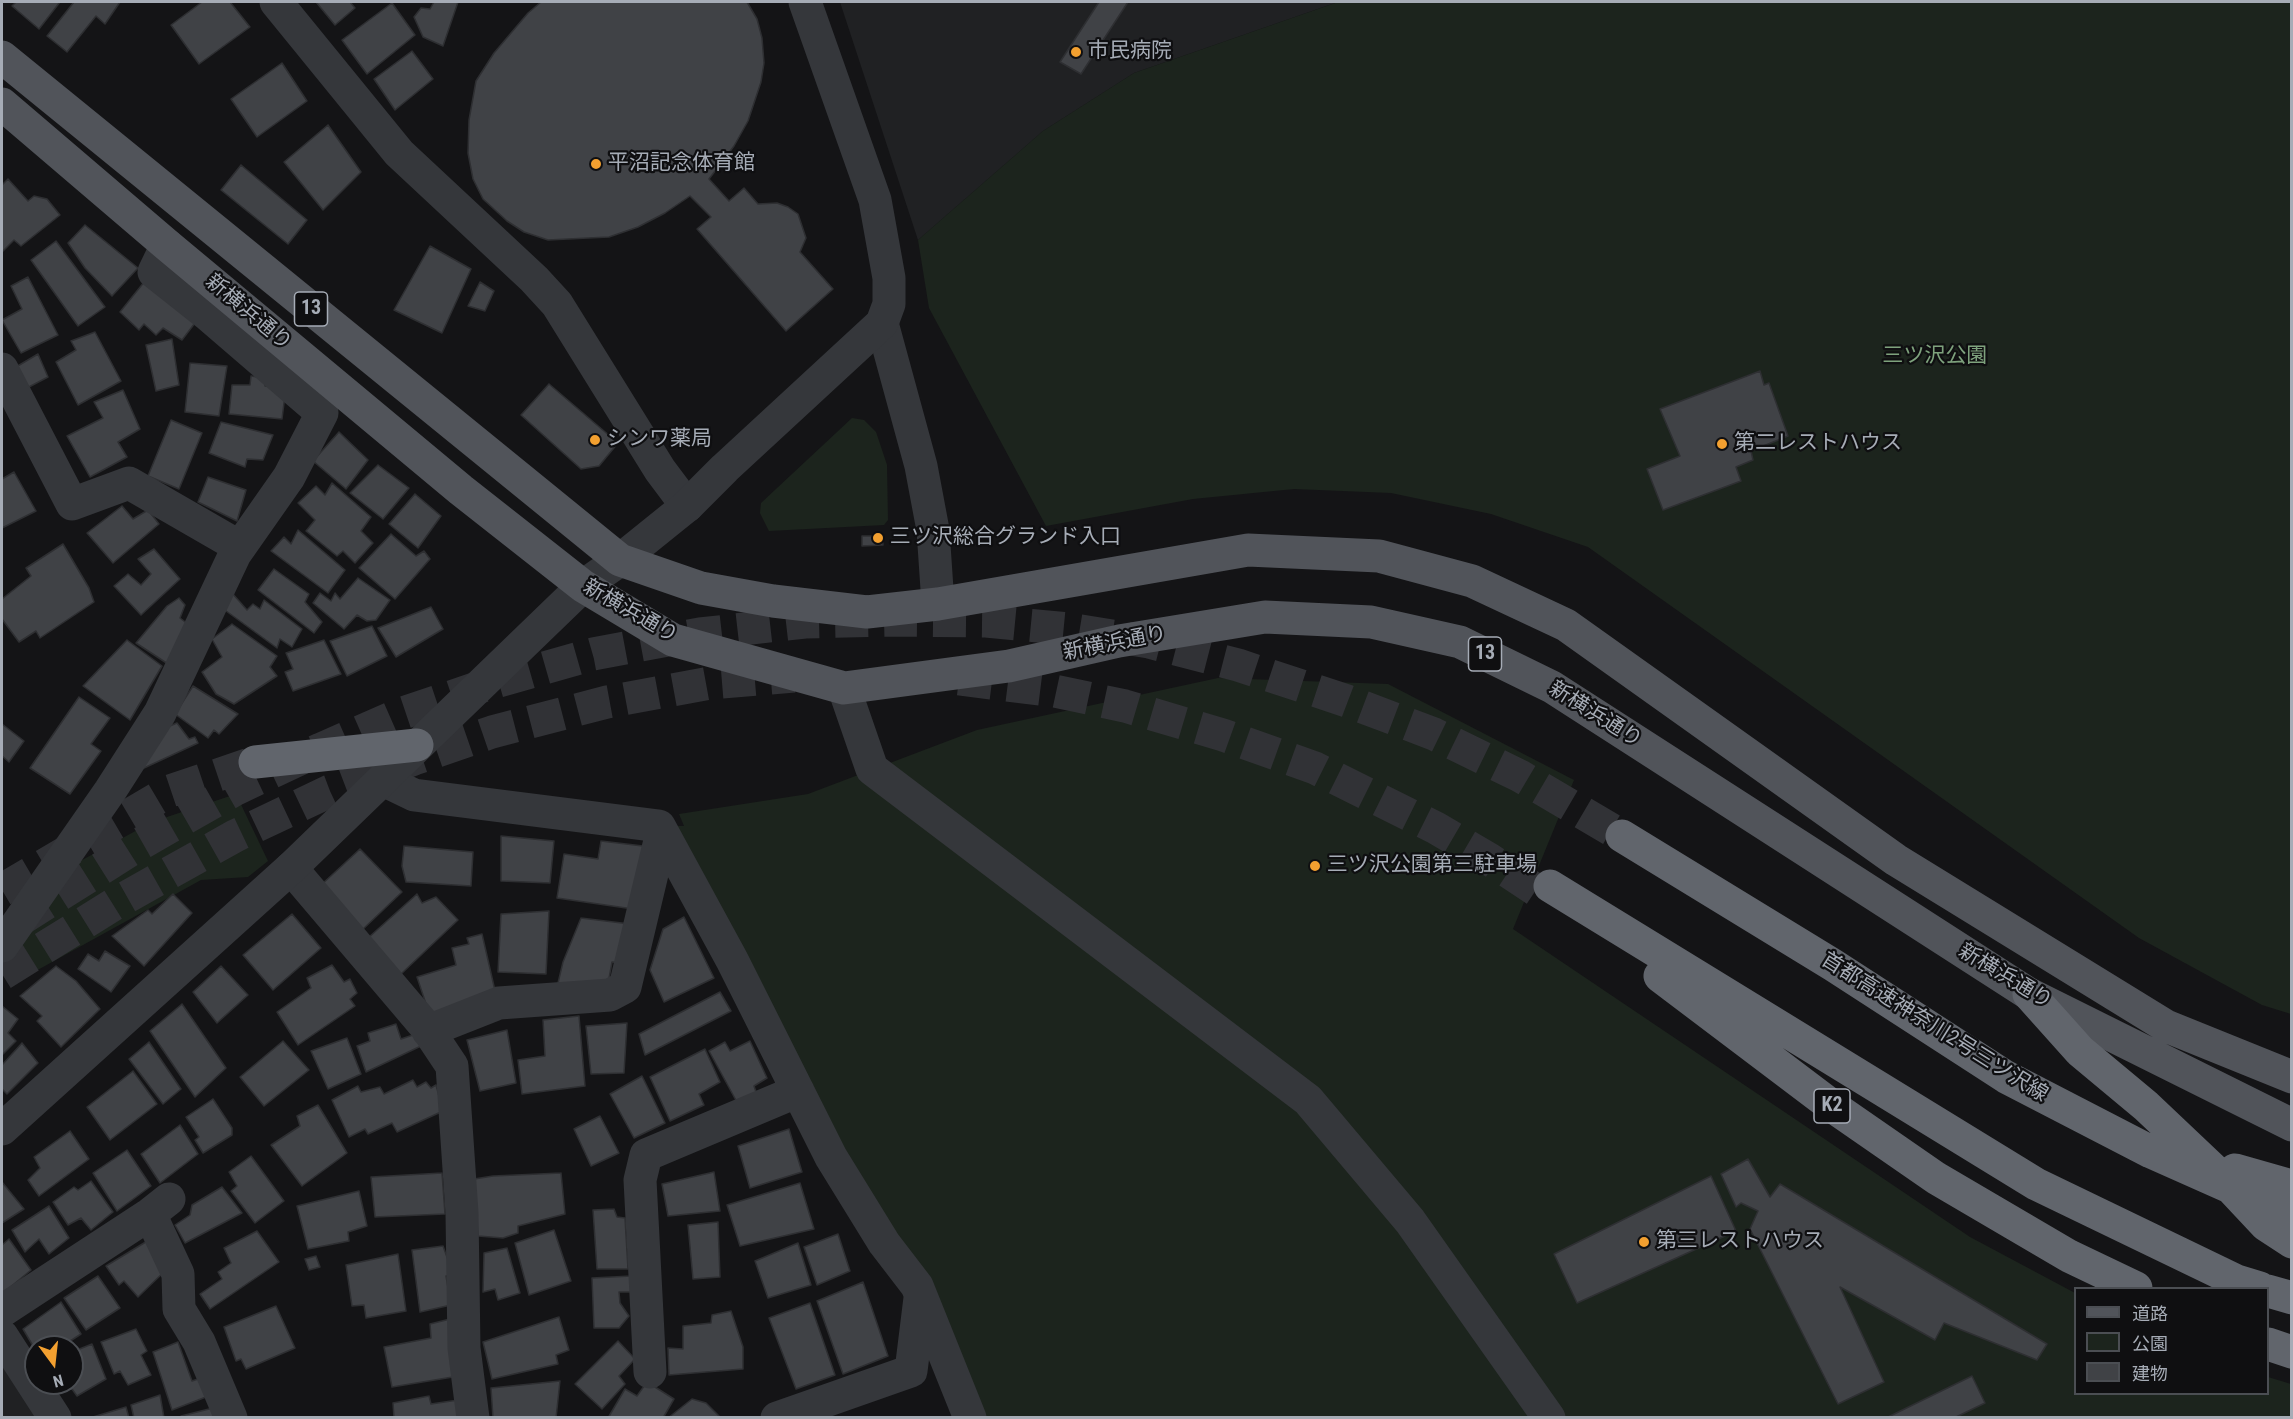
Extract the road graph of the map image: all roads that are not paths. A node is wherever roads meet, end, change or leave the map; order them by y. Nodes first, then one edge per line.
1 (276, 2) edge
2 (805, 2) edge
3 (2, 57) edge
4 (2, 104) edge
5 (167, 245) junction
6 (882, 323) junction
7 (2, 369) edge
8 (687, 506) junction
9 (240, 547) junction
10 (620, 560) junction
11 (583, 586) junction
12 (938, 604) junction
13 (844, 688) junction
14 (417, 745) junction
15 (255, 762) tunnel mouth
16 (383, 780) junction
17 (662, 832) junction
18 (1622, 836) tunnel mouth
19 (291, 868) junction
20 (2, 946) edge
21 (2029, 994) junction
22 (428, 1031) junction
23 (2006, 1077) junction
24 (2292, 1077) edge
25 (798, 1091) junction
26 (2292, 1125) edge
27 (2, 1130) edge
28 (2292, 1186) edge
29 (2292, 1211) edge
30 (2292, 1242) edge
31 (2134, 1287) edge
32 (2257, 1287) edge
33 (2269, 1291) edge
34 (921, 1296) junction
35 (2292, 1299) edge
36 (2, 1311) edge
37 (2, 1336) edge
38 (2269, 1344) edge
39 (2292, 1352) edge
40 (650, 1372) dead end
41 (55, 1418) edge
42 (231, 1418) edge
43 (473, 1418) edge
44 (777, 1418) edge
45 (970, 1418) edge
46 (1549, 1418) edge

1 - 8 street
2 - 6 street
3 - 10 main road, 新横浜通り / 13
4 - 5 main road, 新横浜通り / 13
5 - 9 street
5 - 11 main road, 新横浜通り / 13
6 - 8 street
6 - 12 street
7 - 9 street
8 - 10 street
9 - 20 street
10 - 11 street
10 - 12 main road, 新横浜通り / 13
11 - 13 main road, 新横浜通り / 13
11 - 14 street
12 - 24 main road, 新横浜通り / 13
13 - 21 main road, 新横浜通り / 13
13 - 46 street
14 - 15 highway
14 - 16 street
16 - 17 street
16 - 19 street
17 - 22 street
17 - 25 street
18 - 23 highway, 首都高速神奈川2号三ツ沢線
19 - 22 street
19 - 27 street
21 - 26 main road, 新横浜通り / 13
21 - 30 highway
22 - 43 street
23 - 28 highway
23 - 29 highway, 首都高速神奈川2号三ツ沢線
25 - 34 street
25 - 40 street
31 - 32 highway, K2
33 - 35 highway
34 - 44 street
34 - 45 street
36 - 42 street
37 - 41 street
38 - 39 highway

